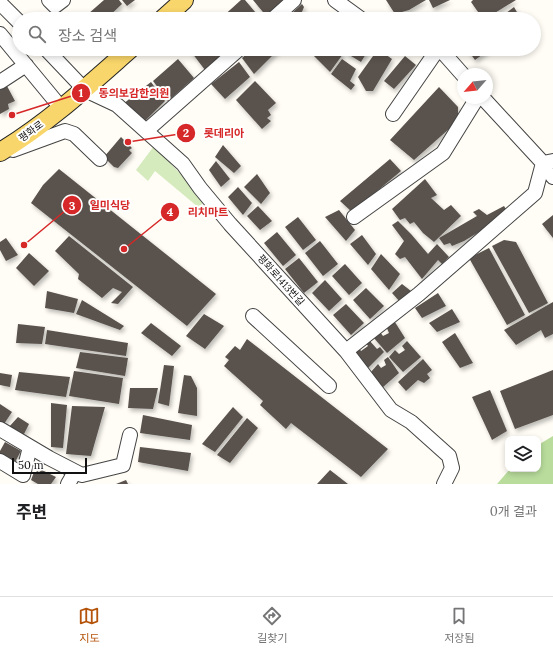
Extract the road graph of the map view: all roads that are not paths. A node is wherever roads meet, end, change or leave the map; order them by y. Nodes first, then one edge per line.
1 (3, 0) edge
2 (49, 0) edge
3 (63, 0) edge
4 (184, 0) edge
5 (294, 0) edge
6 (334, 0) edge
7 (0, 3) edge
8 (171, 12) edge
9 (281, 12) edge
10 (351, 12) edge
11 (12, 15) edge
12 (0, 34) edge
13 (12, 48) edge
14 (18, 56) edge
15 (53, 56) edge
16 (122, 56) edge
17 (231, 56) edge
18 (434, 56) edge
19 (445, 56) edge
20 (26, 65) junction
21 (457, 68) edge
22 (0, 82) edge
23 (85, 90) junction
24 (473, 104) edge
25 (489, 104) edge
26 (62, 109) junction
27 (393, 114) dead end
28 (146, 131) junction
29 (0, 154) edge
30 (100, 159) dead end
31 (548, 162) edge
32 (553, 177) edge
33 (354, 217) dead end
34 (253, 316) dead end
35 (346, 351) junction
36 (329, 386) dead end
37 (0, 429) edge
38 (130, 435) dead end
39 (30, 447) junction
40 (0, 461) edge
41 (75, 472) junction
42 (68, 484) edge
43 (444, 484) edge

1 - 7 street
2 - 3 street
4 - 8 main road
5 - 9 street
6 - 10 street
7 - 11 street
12 - 13 street
14 - 20 street
15 - 23 street
16 - 23 main road, 평화로
17 - 28 street
18 - 27 street
19 - 21 street
20 - 22 street
20 - 26 street
23 - 26 main road, 평화로
23 - 28 street, 평화로1413번길
24 - 33 street
25 - 31 street
26 - 29 main road, 평화로
28 - 35 street, 평화로1413번길
29 - 30 street
31 - 32 street
31 - 35 street
34 - 36 street
35 - 43 street, 평화로1413번길
37 - 39 street
38 - 41 street
39 - 40 street
39 - 41 street
41 - 42 street

